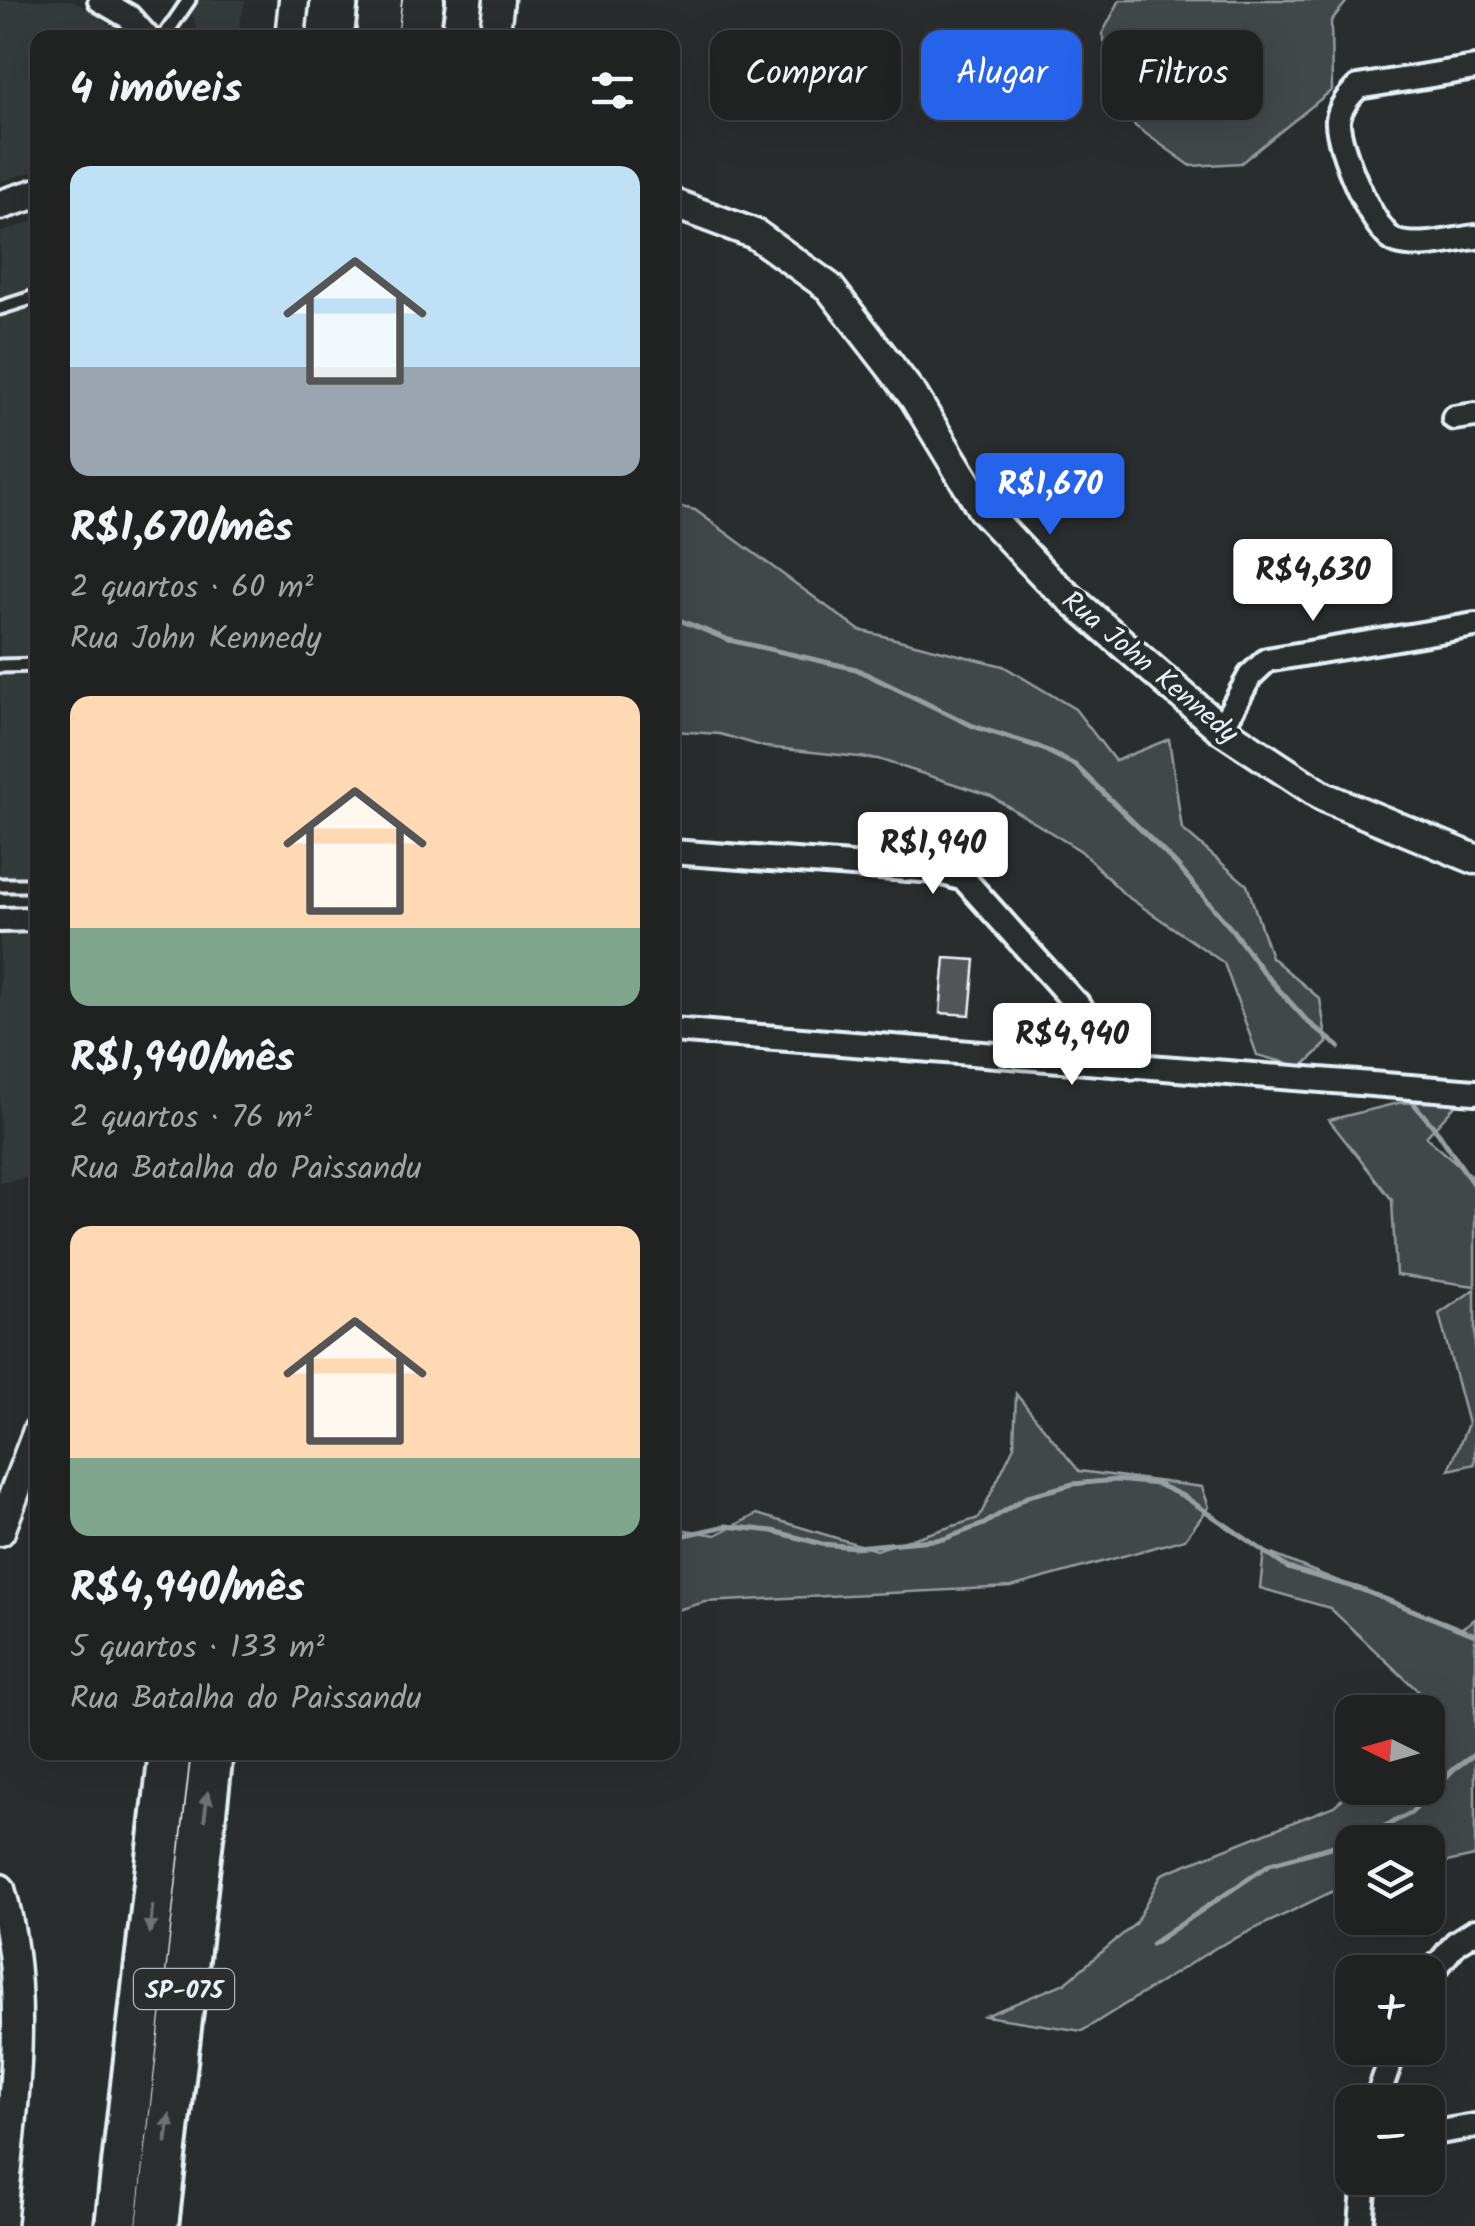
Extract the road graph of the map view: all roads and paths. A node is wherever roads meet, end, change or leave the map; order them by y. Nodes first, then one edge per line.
1 (100, 0) edge
2 (189, 0) edge
3 (294, 0) edge
4 (382, 0) edge
5 (422, 0) edge
6 (499, 0) edge
7 (141, 30) edge
8 (168, 30) edge
9 (291, 30) edge
10 (378, 30) edge
11 (419, 30) edge
12 (495, 30) edge
13 (1475, 68) edge
14 (30, 196) edge
15 (0, 205) edge
16 (680, 206) edge
17 (1475, 237) edge
18 (30, 299) edge
19 (0, 308) edge
20 (1475, 625) edge
21 (30, 665) edge
22 (0, 666) edge
23 (1221, 729) junction
24 (680, 853) edge
25 (1475, 858) edge
26 (0, 885) edge
27 (30, 885) edge
28 (0, 920) edge
29 (30, 920) edge
30 (1077, 1003) junction
31 (680, 1031) edge
32 (1042, 1056) junction
33 (1133, 1067) junction
34 (1475, 1092) edge
35 (30, 1452) edge
36 (0, 1531) edge
37 (169, 1760) edge
38 (211, 1760) edge
39 (0, 1890) edge
40 (1465, 1937) edge
41 (1445, 1959) edge
42 (1475, 2126) edge
43 (1445, 2131) edge
44 (1364, 2195) edge
45 (1, 2226) edge
46 (116, 2226) edge
47 (157, 2226) edge
48 (1361, 2226) edge

1 - 7 street
2 - 8 lane
3 - 9 street
4 - 10 highway
5 - 11 highway
6 - 12 street
13 - 17 street
14 - 15 street
16 - 23 street, Rua John Kennedy
18 - 19 lane
20 - 23 street
21 - 22 lane
23 - 25 street, Rua John Kennedy
24 - 30 street
26 - 27 lane
28 - 29 street
30 - 32 street
30 - 33 street
31 - 32 street
32 - 33 street
33 - 34 street
35 - 36 street
37 -> 46 highway, SP-075
47 -> 38 highway, SP-075
39 - 45 street
40 - 41 street
42 - 43 street
44 - 48 street

